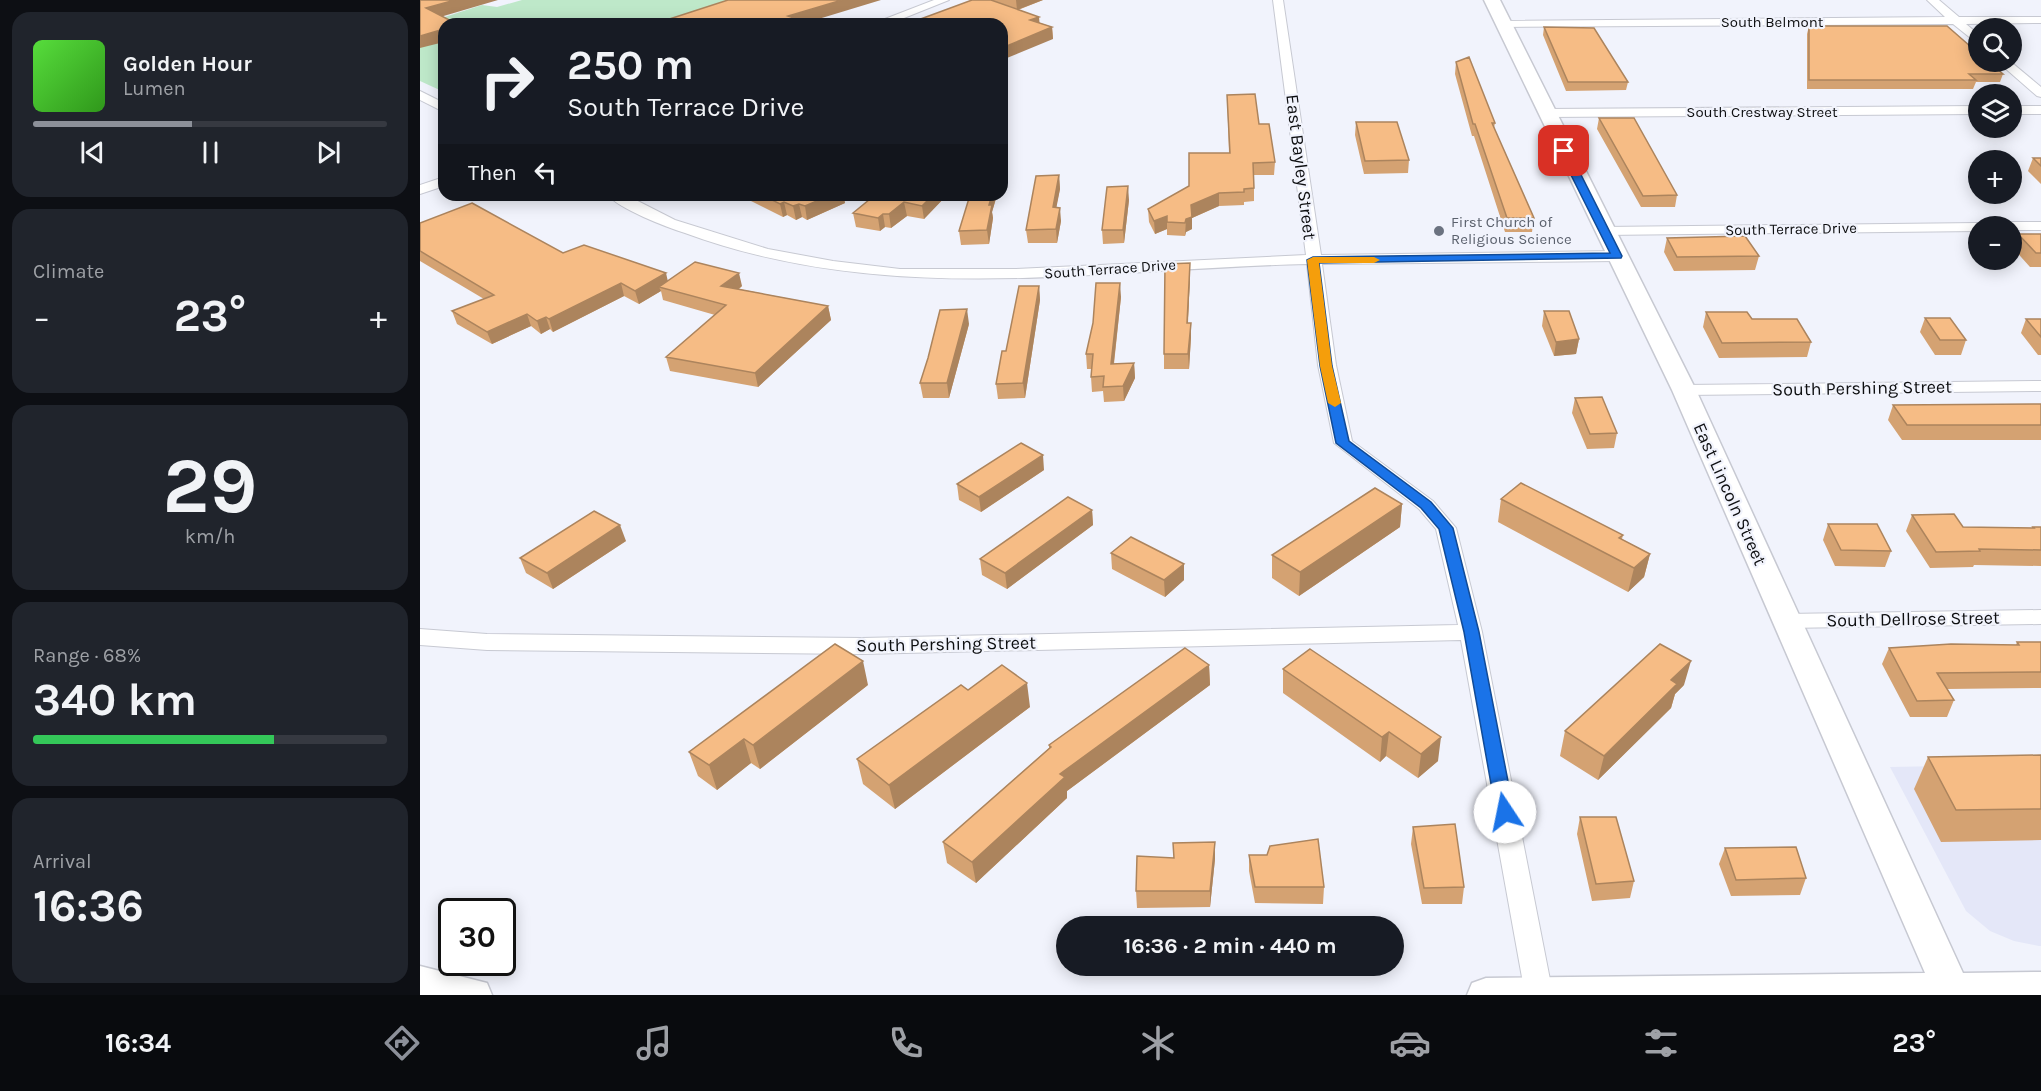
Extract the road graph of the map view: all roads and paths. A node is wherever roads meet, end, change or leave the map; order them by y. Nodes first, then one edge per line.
1 (945, 0) edge
2 (1278, 0) edge
3 (1932, 0) edge
4 (1498, 12) edge
5 (895, 18) edge
6 (1956, 20) junction
7 (2041, 20) edge
8 (1968, 31) edge
9 (2016, 72) edge
10 (2041, 93) edge
11 (420, 95) edge
12 (438, 105) edge
13 (1968, 110) edge
14 (2022, 110) edge
15 (2040, 111) edge
16 (1546, 113) junction
17 (438, 183) edge
18 (420, 190) edge
19 (627, 201) edge
20 (2022, 226) edge
21 (2041, 226) edge
22 (1968, 227) edge
23 (1604, 231) junction
24 (1617, 256) junction
25 (1313, 260) junction
26 (2041, 386) edge
27 (1684, 390) junction
28 (2041, 617) edge
29 (1786, 621) junction
30 (1471, 632) junction
31 (420, 637) edge
32 (420, 983) edge
33 (2041, 989) edge
34 (1953, 992) edge
35 (1539, 994) edge
36 (473, 995) edge
37 (1486, 995) edge

1 - 5 street
2 - 25 street, East Bayley Street
3 - 6 street
4 - 6 street, South Belmont
4 - 16 street, East Lincoln Street
6 - 7 street, South Belmont
6 - 8 street
9 - 10 street
11 - 12 street
13 - 16 street, South Crestway Street
14 - 15 street
16 - 23 street, East Lincoln Street
17 - 18 street
19 - 25 street, South Terrace Drive
20 - 21 street
22 - 23 street, South Terrace Drive
23 - 24 street, East Lincoln Street
24 - 25 street, South Terrace Drive
24 - 27 street, East Lincoln Street
25 - 30 street, East Bayley Street
26 - 27 street, South Pershing Street
27 - 29 street, East Lincoln Street
28 - 29 street, South Dellrose Street
29 - 34 street, East Lincoln Street
30 - 31 street, South Pershing Street
30 - 35 street, East Bayley Street
32 - 36 street
33 - 34 street
34 - 35 street
35 - 37 street

